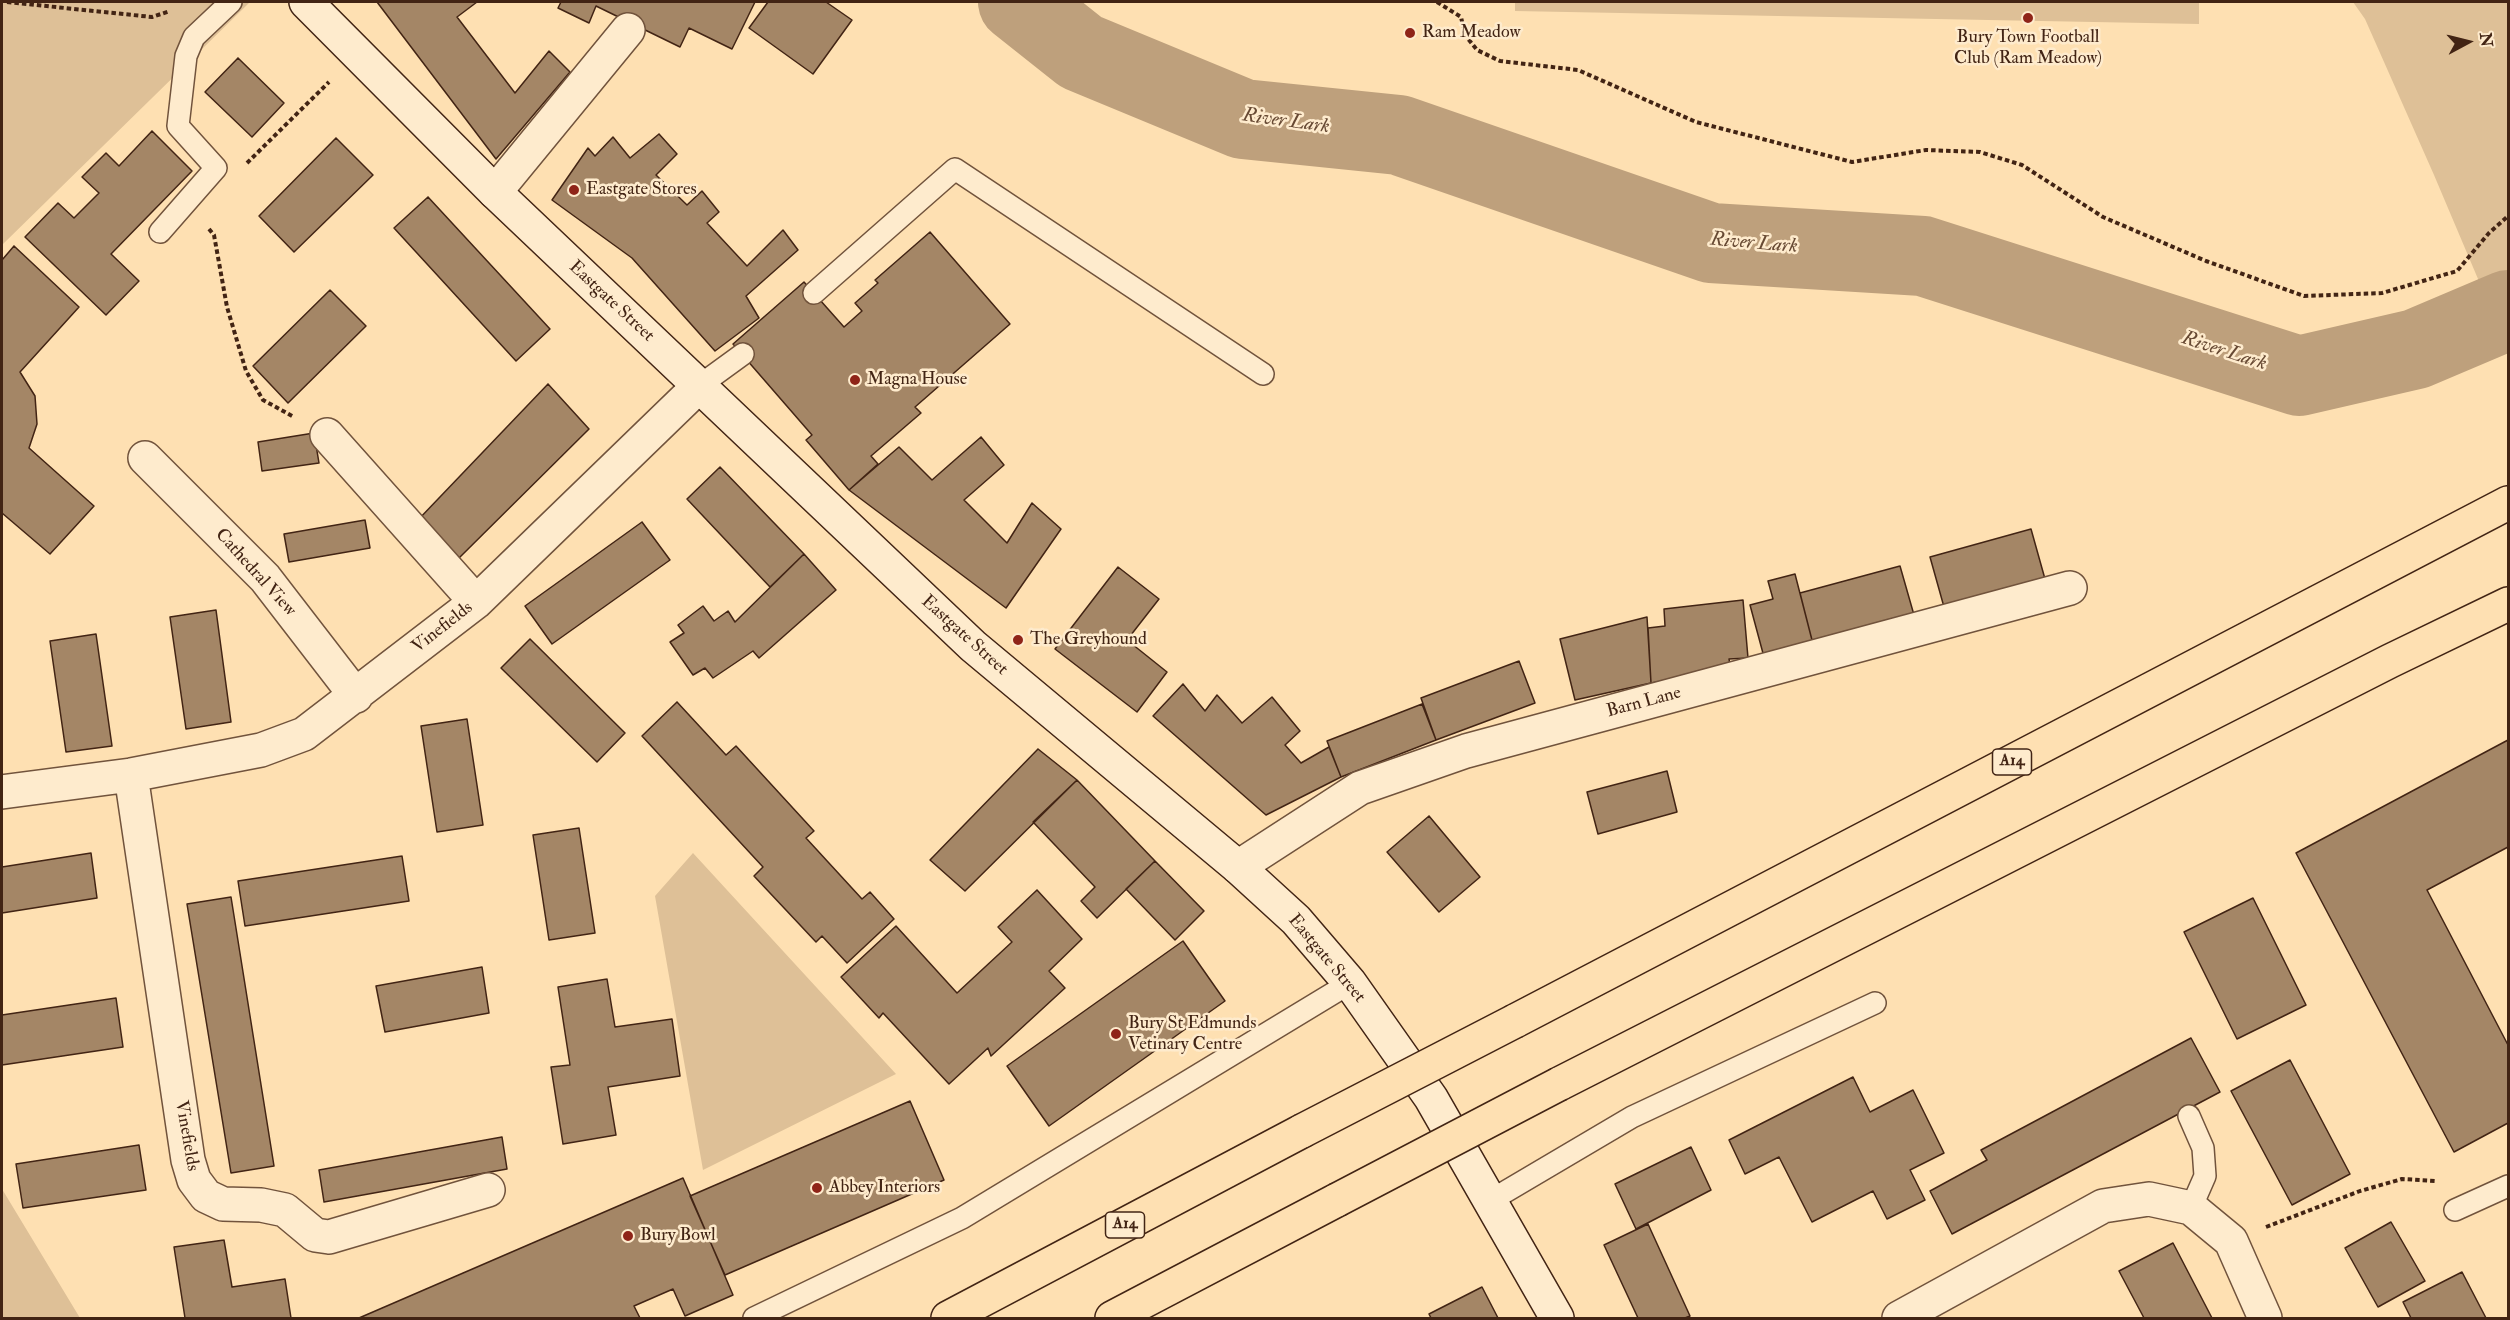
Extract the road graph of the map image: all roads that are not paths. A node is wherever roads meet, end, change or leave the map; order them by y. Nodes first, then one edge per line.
1 (231, 2) edge
2 (306, 2) edge
3 (628, 30) dead end
4 (495, 192) junction
5 (159, 232) dead end
6 (814, 292) dead end
7 (743, 354) dead end
8 (1263, 374) dead end
9 (699, 386) junction
10 (327, 435) road end
11 (145, 458) dead end
12 (2508, 503) edge
13 (2070, 588) dead end
14 (476, 602) junction
15 (2508, 604) edge
16 (356, 696) junction
17 (130, 775) junction
18 (2, 792) edge
19 (1238, 867) junction
20 (1350, 983) junction
21 (1875, 1003) dead end
22 (2189, 1116) dead end
23 (2508, 1186) edge
24 (488, 1190) dead end
25 (1488, 1202) junction
26 (2191, 1208) junction
27 (2455, 1210) dead end
28 (754, 1318) edge
29 (948, 1318) edge
30 (1112, 1318) edge
31 (1557, 1318) edge
32 (1899, 1318) edge
33 (2265, 1318) edge

1 - 5 lane
2 - 4 street, Eastgate Street
3 - 4 street
4 - 9 street, Eastgate Street
6 - 8 lane
7 - 9 lane
9 - 14 street, Vinefields
9 - 19 street, Eastgate Street
10 - 14 street
11 - 16 street, Cathedral View
12 - 29 highway, A14, bridge
13 - 19 street, Barn Lane
14 - 16 street, Vinefields
15 - 30 highway, bridge
16 - 17 street, Vinefields
17 - 18 street, Vinefields
17 - 24 street, Vinefields
19 - 20 street, Eastgate Street
20 - 25 street, Eastgate Street
20 - 28 lane
21 - 25 lane
22 - 26 lane
23 - 27 lane
25 - 31 street, Eastgate Street
26 - 32 street
26 - 33 street

